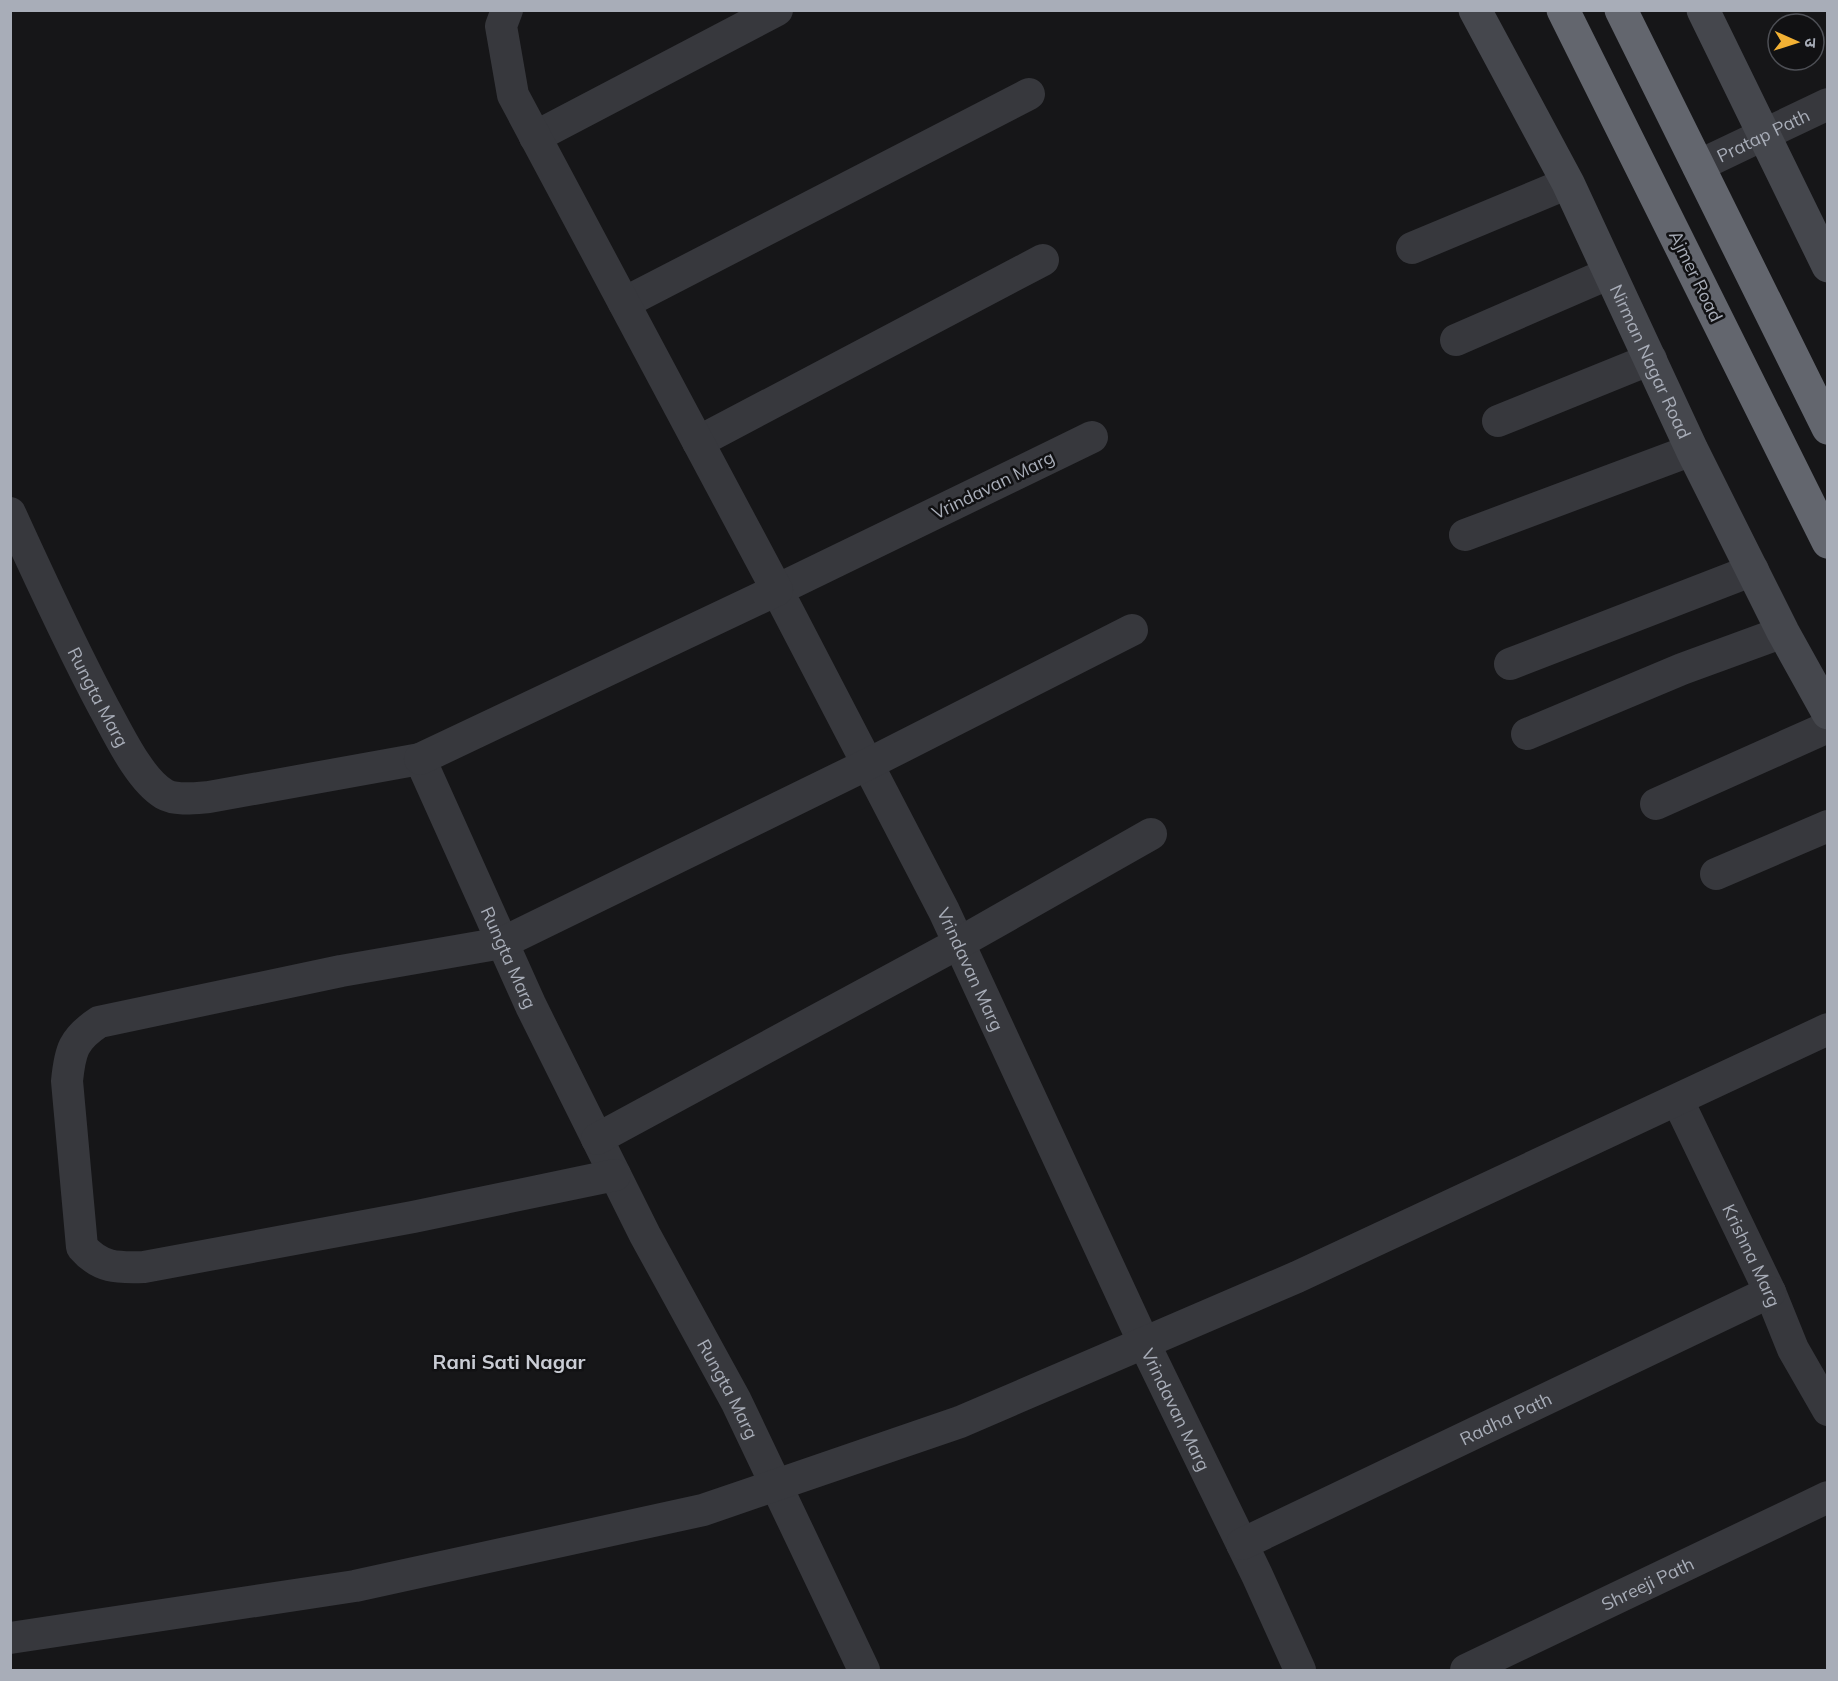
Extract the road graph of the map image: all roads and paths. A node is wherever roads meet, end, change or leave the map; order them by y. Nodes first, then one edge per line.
1 (507, 10) edge
2 (777, 10) edge
3 (1475, 10) edge
4 (1563, 10) edge
5 (1622, 10) edge
6 (1704, 10) edge
7 (1029, 94) dead end
8 (1827, 104) edge
9 (536, 136) junction
10 (1763, 136) junction
11 (1698, 166) junction
12 (1568, 183) junction
13 (1412, 248) dead end
14 (1043, 260) dead end
15 (1827, 266) edge
16 (1610, 273) junction
17 (624, 303) junction
18 (1456, 340) dead end
19 (1651, 359) junction
20 (1498, 421) dead end
21 (1827, 428) edge
22 (1092, 437) dead end
23 (698, 442) junction
24 (1692, 450) junction
25 (10, 513) edge
26 (1465, 536) dead end
27 (1827, 542) edge
28 (1753, 570) junction
29 (777, 590) junction
30 (1132, 630) dead end
31 (1783, 632) junction
32 (1510, 664) dead end
33 (1827, 713) edge
34 (1827, 727) edge
35 (1527, 734) dead end
36 (420, 759) junction
37 (868, 764) junction
38 (1656, 804) dead end
39 (1827, 826) edge
40 (1151, 834) dead end
41 (1716, 874) dead end
42 (502, 943) junction
43 (959, 943) junction
44 (1827, 1029) edge
45 (1678, 1101) junction
46 (597, 1138) junction
47 (615, 1175) junction
48 (1770, 1292) junction
49 (1144, 1343) junction
50 (1827, 1410) edge
51 (775, 1485) junction
52 (1827, 1497) edge
53 (1242, 1544) junction
54 (10, 1638) edge
55 (864, 1671) edge
56 (1300, 1671) edge
57 (1466, 1671) edge

1 - 9 street
2 - 9 street
3 - 12 street, Nirman Nagar Road
4 - 27 highway, Ajmer Road
5 - 11 highway
6 - 10 street
7 - 17 street
8 - 10 street, Pratap Path
9 - 17 street
10 - 11 street, Pratap Path
10 - 15 street
11 - 21 highway
12 - 13 street
12 - 16 street, Nirman Nagar Road
14 - 23 street
16 - 18 street
16 - 19 street, Nirman Nagar Road
17 - 23 street
19 - 20 street
19 - 24 street, Nirman Nagar Road
22 - 29 street, Vrindavan Marg
23 - 29 street
24 - 26 street
24 - 28 street, Nirman Nagar Road
25 - 36 street, Rungta Marg
28 - 31 street, Nirman Nagar Road
28 - 32 street
29 - 36 street
29 - 37 street, Vrindavan Marg
30 - 37 street
31 - 33 street, Nirman Nagar Road
31 - 35 street
34 - 38 street
36 - 42 street, Rungta Marg
37 - 42 street
37 - 43 street, Vrindavan Marg
39 - 41 street
40 - 43 street
42 - 46 street, Rungta Marg
42 - 47 street
43 - 46 street
43 - 49 street, Vrindavan Marg
44 - 45 street
45 - 48 street, Krishna Marg
45 - 49 street
46 - 47 street, Rungta Marg
47 - 51 street, Rungta Marg
48 - 50 street, Krishna Marg
48 - 53 street, Radha Path
49 - 51 street
49 - 53 street, Vrindavan Marg
51 - 54 street
51 - 55 street, Rungta Marg
52 - 57 street, Shreeji Path
53 - 56 street, Vrindavan Marg

